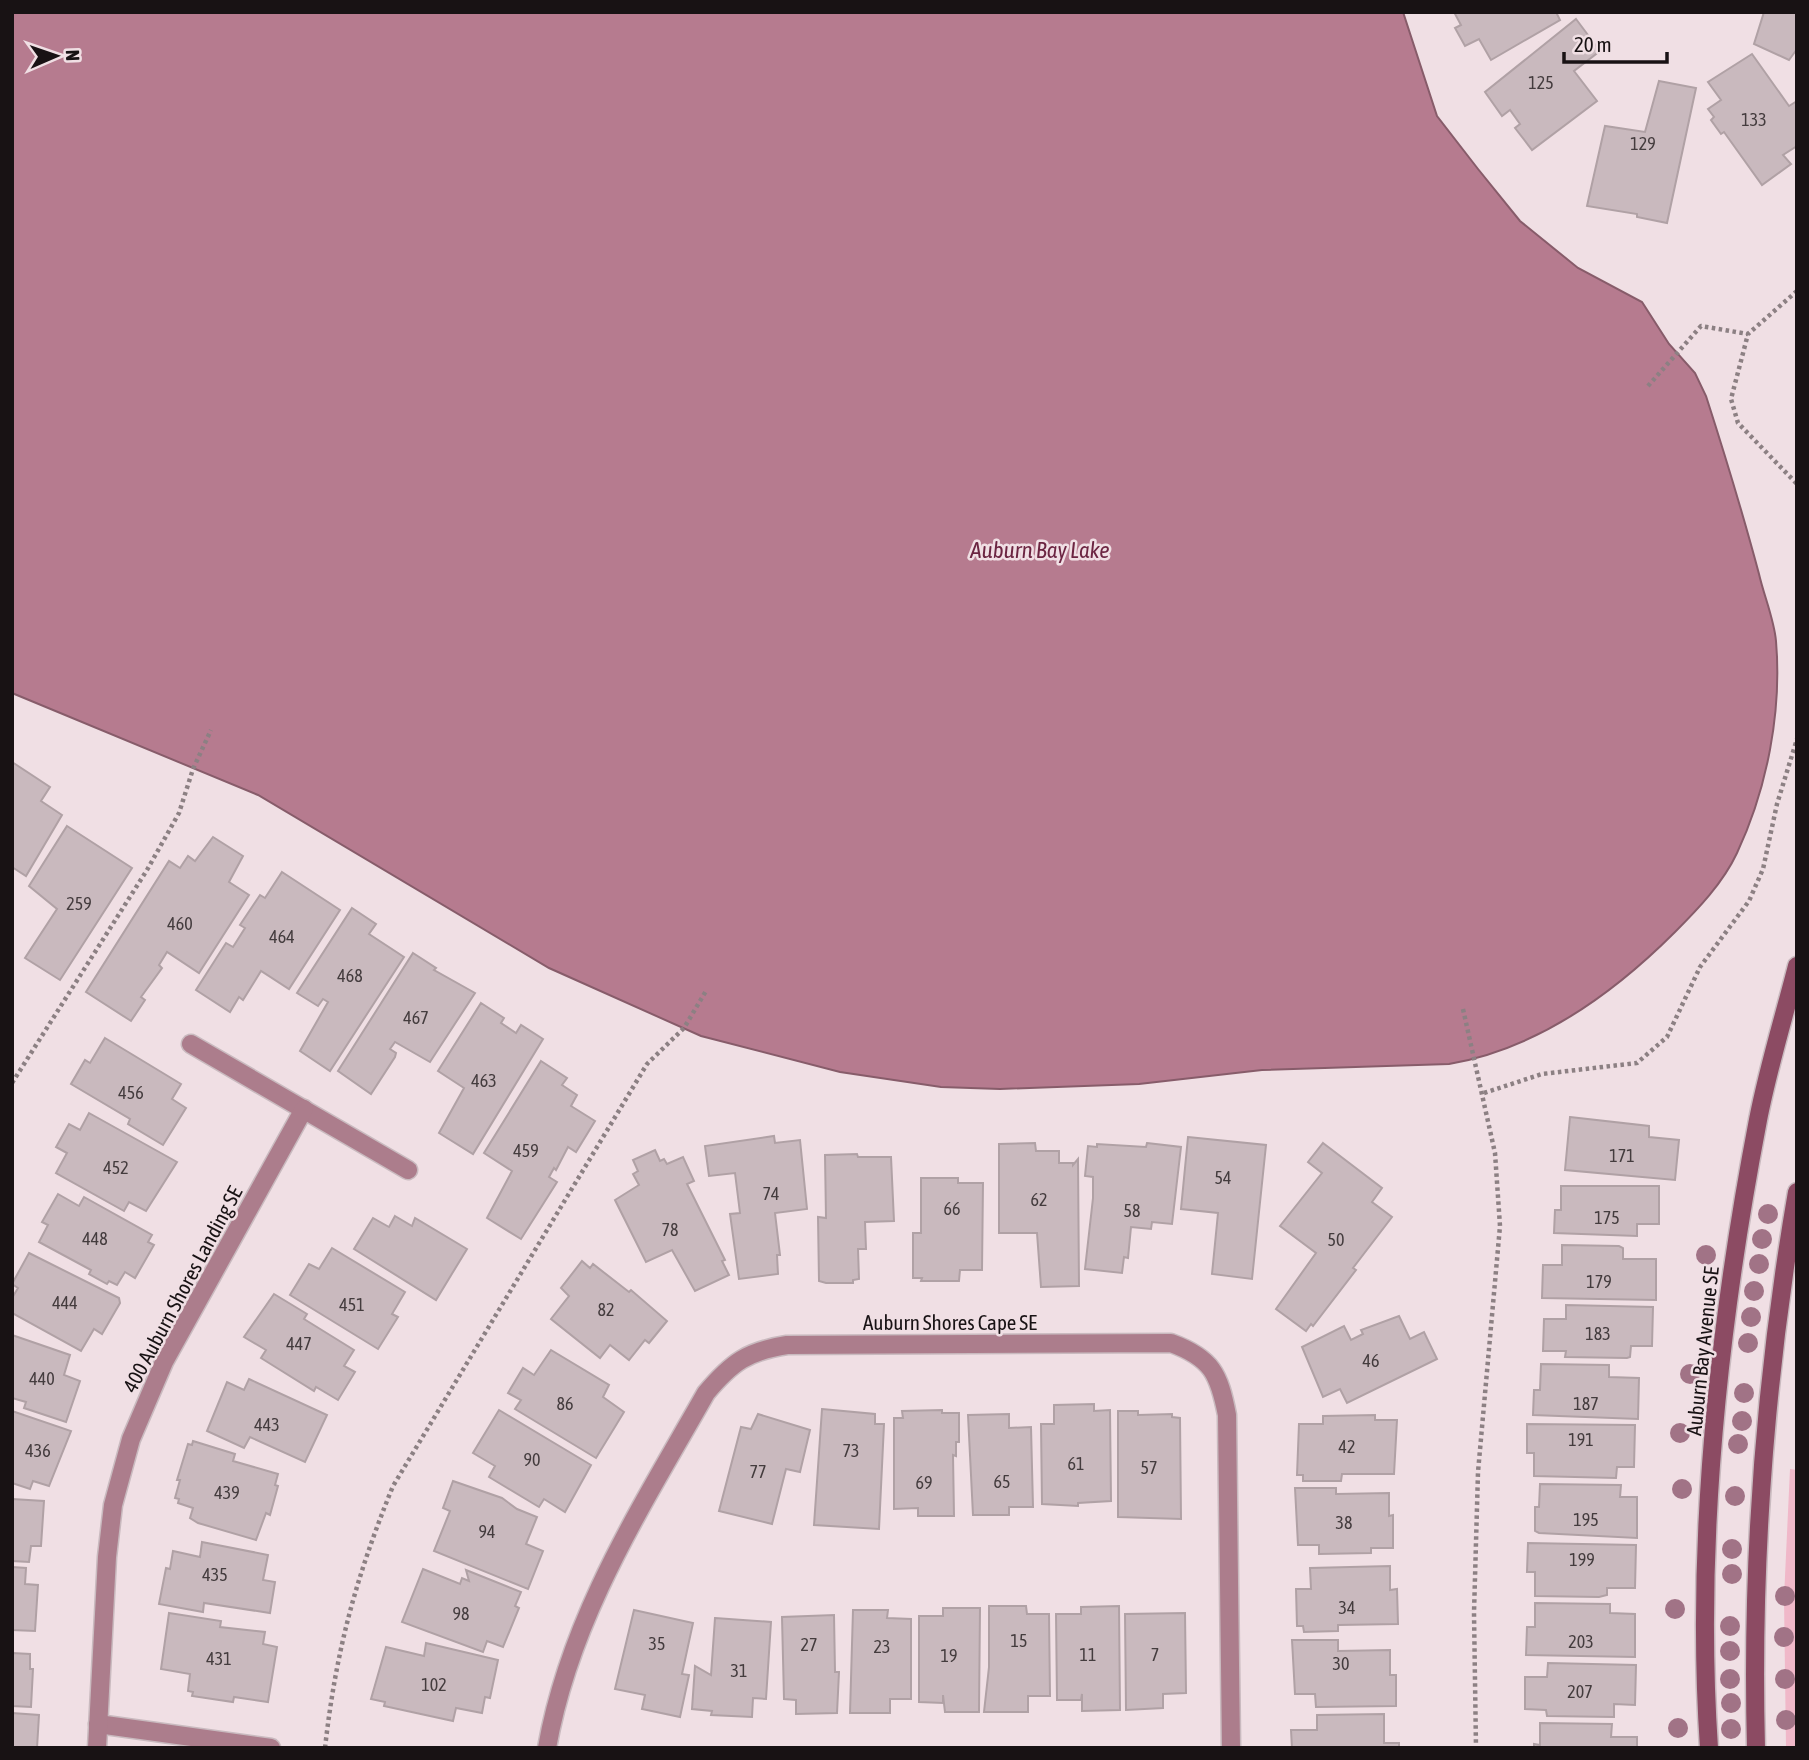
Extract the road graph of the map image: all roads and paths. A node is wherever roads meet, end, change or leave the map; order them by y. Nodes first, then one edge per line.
1 (1797, 291) edge
2 (1748, 334) junction
3 (1648, 386) dead end
4 (1797, 484) edge
5 (211, 730) dead end
6 (1797, 739) edge
7 (1797, 966) edge
8 (706, 992) dead end
9 (1463, 1009) dead end
10 (191, 1044) dead end
11 (12, 1083) edge
12 (1484, 1093) junction
13 (304, 1109) junction
14 (408, 1170) dead end
15 (1797, 1192) edge
16 (98, 1724) junction
17 (97, 1748) edge
18 (271, 1748) edge
19 (325, 1748) edge
20 (547, 1748) edge
21 (1231, 1748) edge
22 (1476, 1748) edge
23 (1709, 1748) edge
24 (1756, 1748) edge

1 - 2 path
2 - 3 path
2 - 4 path
5 - 11 path
6 - 12 path
7 - 23 street, Auburn Bay Avenue SE
8 - 19 path
9 - 12 path
10 - 13 street
12 - 22 path
13 - 14 street
13 - 16 street, 400 Auburn Shores Landing SE
15 - 24 street
16 - 17 street, 400 Auburn Shores Landing SE
16 - 18 street
20 - 21 street, Auburn Shores Cape SE

